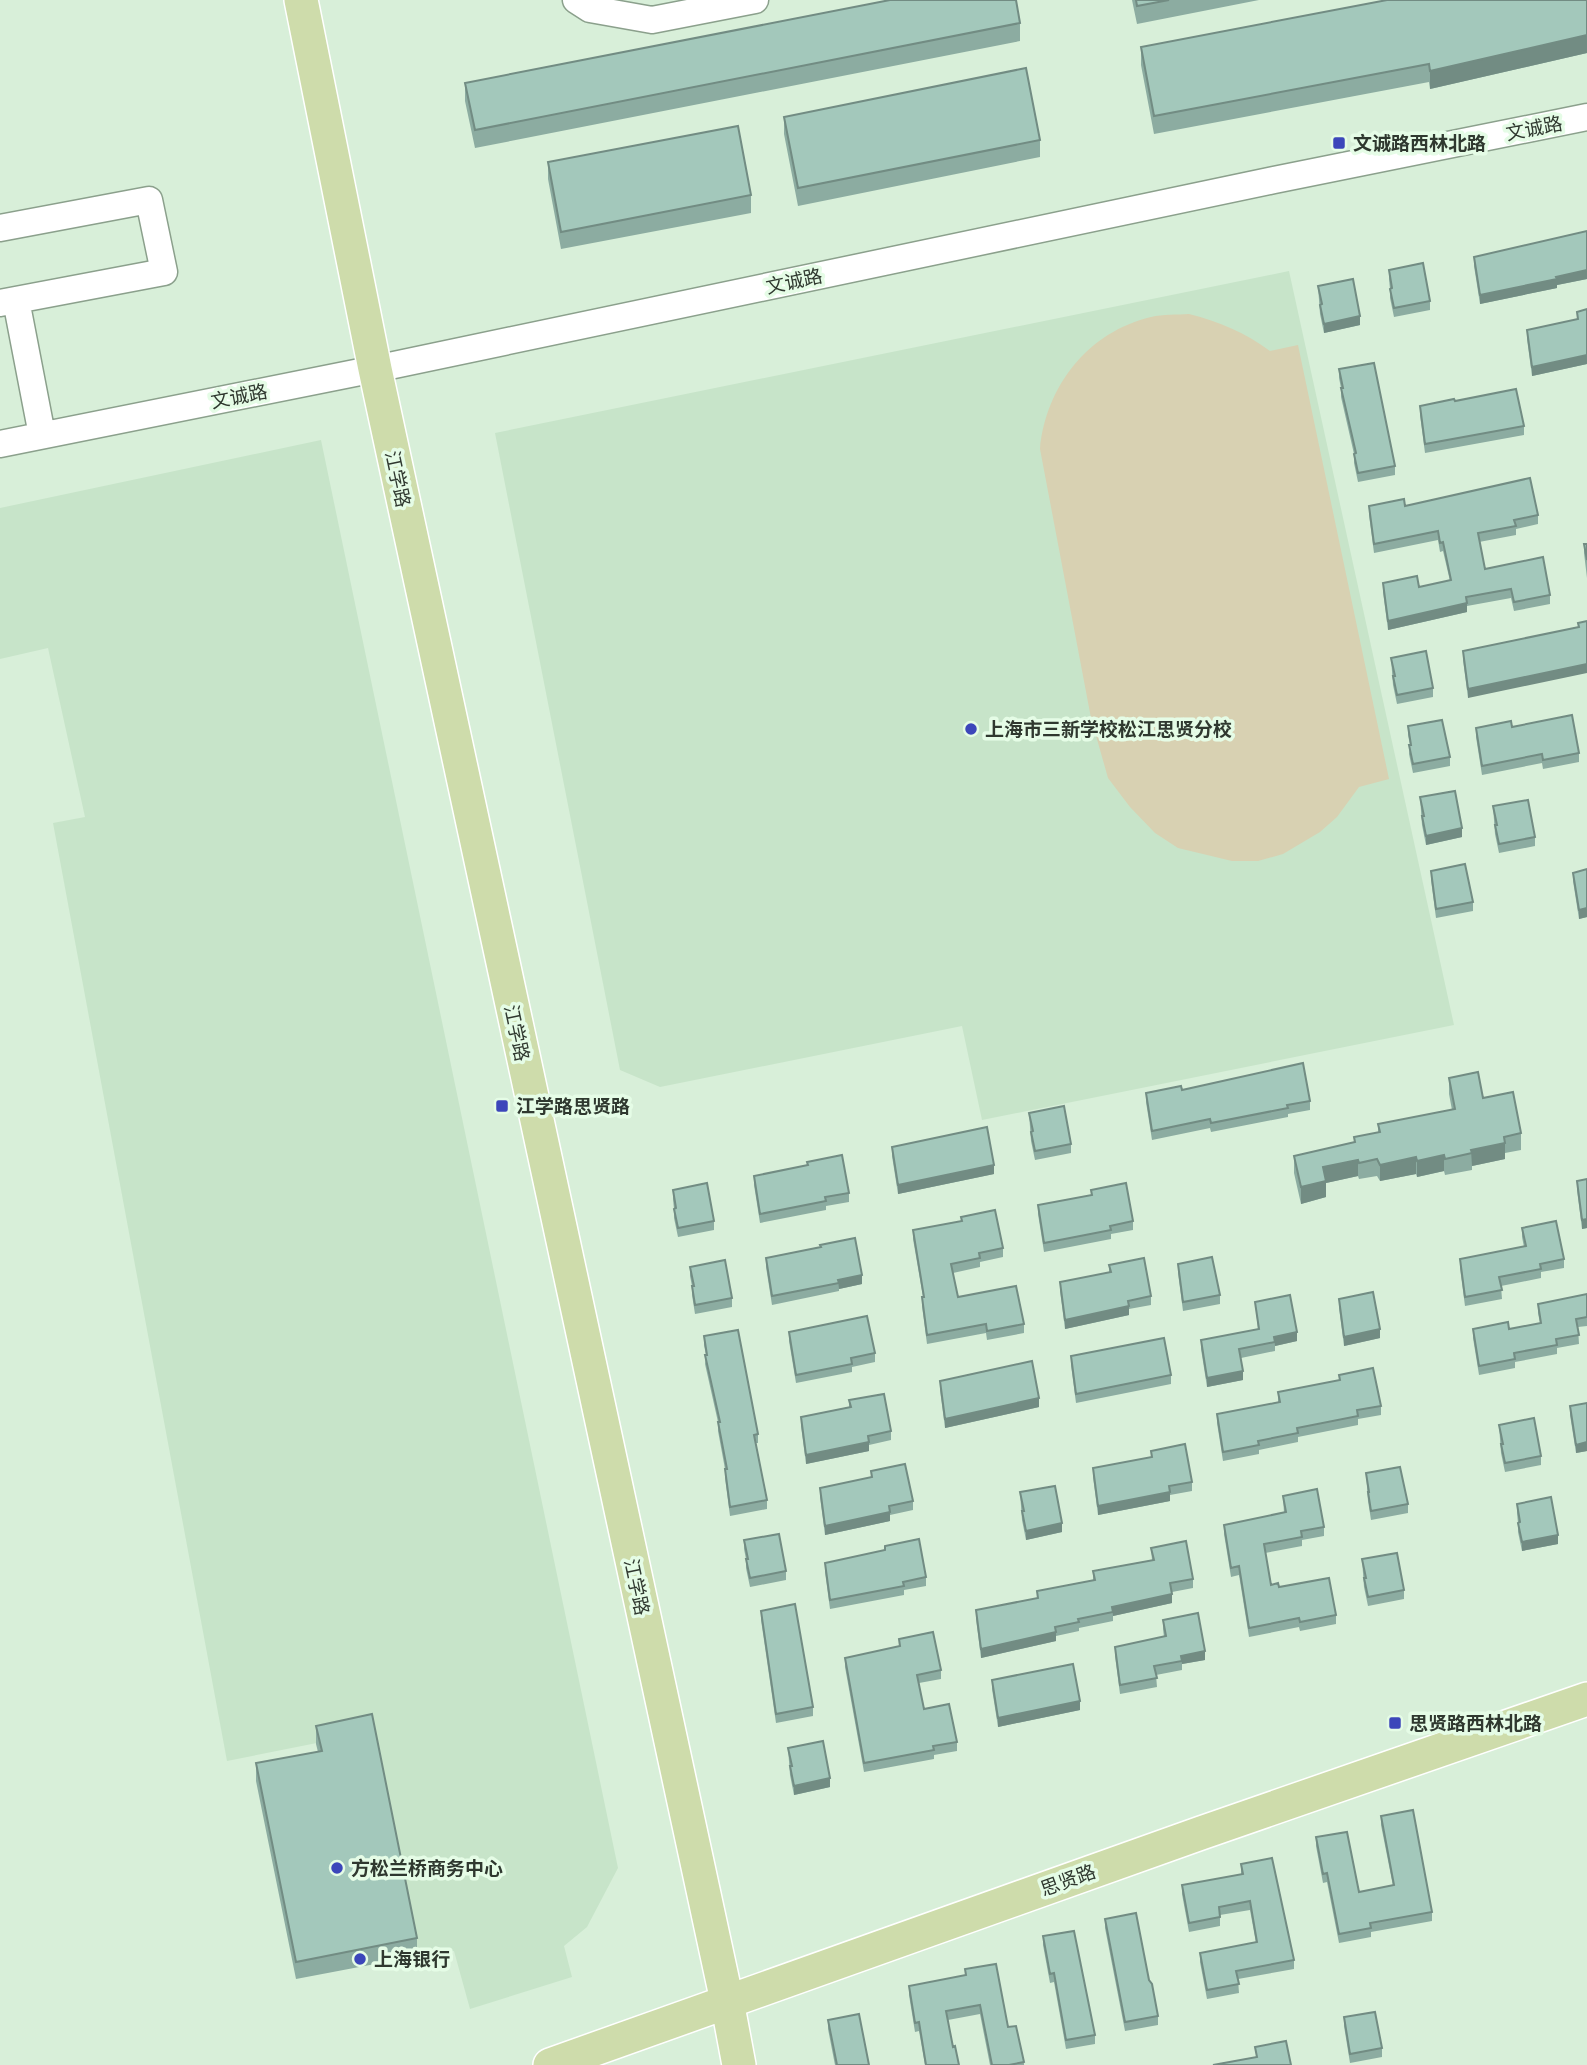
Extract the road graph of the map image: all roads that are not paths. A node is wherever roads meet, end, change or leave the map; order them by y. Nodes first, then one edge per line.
1 (301, 0) edge
2 (576, 0) edge
3 (755, 0) edge
4 (1587, 117) edge
5 (0, 228) edge
6 (8, 301) edge
7 (375, 369) junction
8 (42, 435) junction
9 (0, 444) edge
10 (1587, 1699) edge
11 (727, 2001) junction
12 (550, 2065) edge
13 (738, 2065) edge

1 - 7 main road, 江学路
2 - 3 street
4 - 7 street, 文诚路
5 - 6 street
6 - 8 street
7 - 8 street, 文诚路
7 - 11 main road, 江学路
8 - 9 street, 文诚路
10 - 11 main road, 思贤路
11 - 12 main road, 思贤路
11 - 13 main road, 江学路

